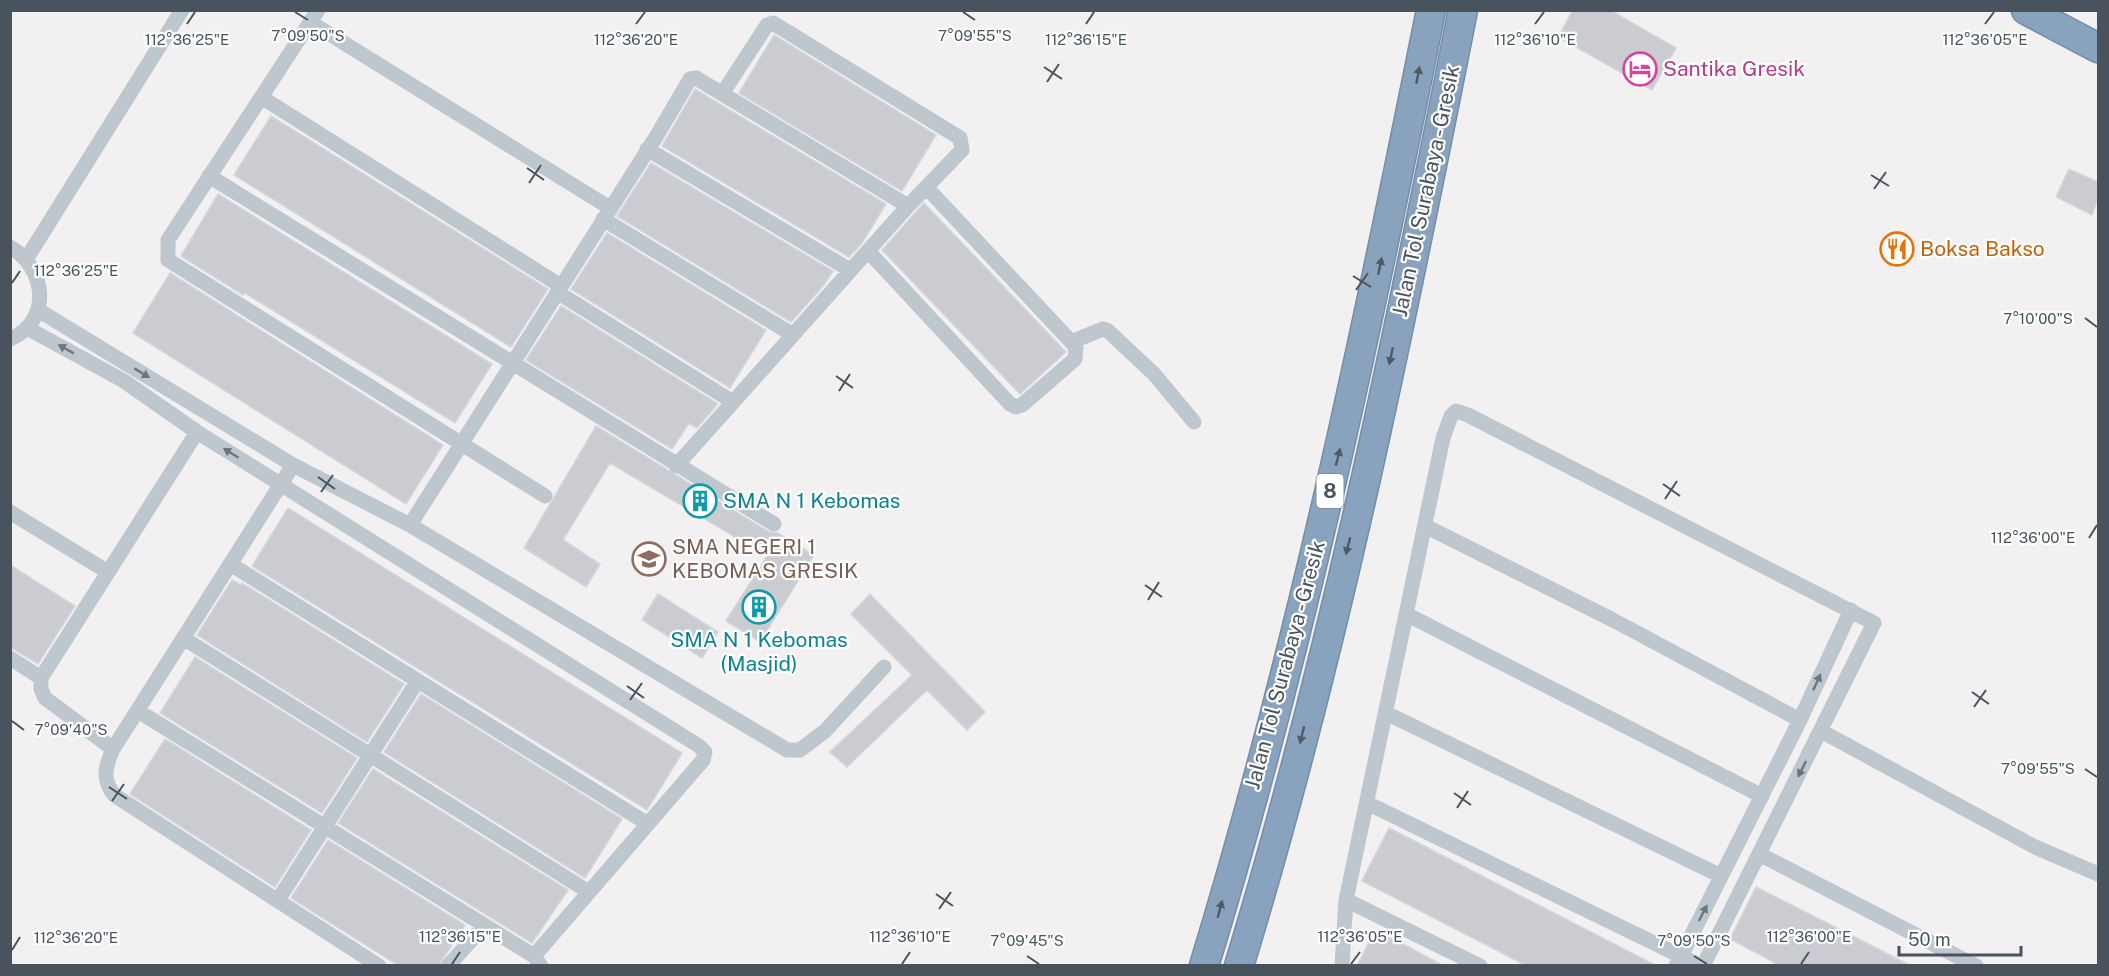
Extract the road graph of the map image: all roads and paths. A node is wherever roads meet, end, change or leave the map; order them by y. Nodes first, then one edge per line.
1 (182, 10) edge
2 (1431, 10) edge
3 (1463, 10) edge
4 (2026, 10) edge
5 (2065, 10) edge
6 (314, 16) edge
7 (2098, 28) edge
8 (2098, 48) edge
9 (722, 94) junction
10 (261, 97) junction
11 (647, 149) junction
12 (209, 176) junction
13 (927, 188) junction
14 (908, 206) junction
15 (607, 214) junction
16 (10, 247) edge
17 (868, 251) junction
18 (27, 258) junction
19 (850, 270) junction
20 (559, 289) junction
21 (38, 310) junction
22 (27, 328) junction
23 (793, 335) junction
24 (10, 339) edge
25 (1071, 342) junction
26 (512, 364) junction
27 (733, 402) junction
28 (1194, 422) dead end
29 (197, 432) junction
30 (461, 444) junction
31 (293, 465) junction
32 (676, 466) junction
33 (281, 484) junction
34 (545, 496) dead end
35 (10, 512) edge
36 (774, 524) dead end
37 (410, 525) junction
38 (1425, 526) junction
39 (230, 564) junction
40 (108, 572) junction
41 (1851, 610) junction
42 (1406, 614) junction
43 (183, 638) junction
44 (10, 658) edge
45 (884, 667) dead end
46 (41, 678) junction
47 (417, 682) junction
48 (138, 711) junction
49 (1386, 713) junction
50 (1800, 720) junction
51 (1821, 731) junction
52 (113, 749) junction
53 (370, 757) junction
54 (1762, 796) junction
55 (1367, 803) junction
56 (648, 824) junction
57 (324, 828) junction
58 (1759, 854) junction
59 (2098, 874) edge
60 (1721, 876) junction
61 (590, 892) junction
62 (278, 900) junction
63 (1346, 900) junction
64 (483, 927) junction
65 (1242, 959) edge
66 (538, 961) edge
67 (1679, 961) edge
68 (379, 966) edge
69 (448, 966) edge
70 (1204, 966) edge
71 (1342, 966) edge
72 (1480, 966) edge
73 (1702, 966) edge
74 (1976, 966) edge

1 - 18 street
70 -> 2 highway, Jalan Tol Surabaya - Gresik / 8
3 -> 65 highway, Jalan Tol Surabaya - Gresik / 8
4 - 8 highway
5 - 7 highway
6 - 10 street
6 - 15 street
9 - 11 street
9 - 13 street
9 - 14 street
10 - 12 street
10 - 20 street
11 - 15 street
11 - 19 street
12 - 26 street
12 - 30 street
13 - 14 street
13 - 25 street
14 - 17 street
15 - 20 street
15 - 23 street
16 - 18 street
17 - 19 street
17 - 25 street
18 - 21 street
19 - 23 street
20 - 26 street
20 - 27 street
21 - 22 street
21 -> 31 street
22 - 24 street
29 -> 22 street
23 - 27 street
25 - 28 street
26 - 30 street
26 - 32 street
27 - 32 street
33 -> 29 street
29 - 40 street
30 - 34 street
30 - 37 street
31 - 33 street
31 - 37 street
32 - 36 street
33 - 39 street
33 - 56 street
35 - 40 street
37 - 45 street
38 - 41 street
38 - 42 street
38 - 50 street
39 - 43 street
39 - 47 street
40 - 46 street
50 -> 41 street
41 - 51 street
42 - 49 street
42 - 54 street
43 - 48 street
43 - 53 street
44 - 46 street
46 - 52 street
47 - 53 street
47 - 56 street
48 - 52 street
48 - 57 street
49 - 55 street
49 - 60 street
50 - 54 street
51 -> 58 street
51 - 59 street
52 - 62 street
53 - 57 street
53 - 61 street
54 - 60 street
55 - 63 street
55 - 67 street
56 - 61 street
57 - 62 street
57 - 64 street
58 - 73 street
58 - 74 street
67 -> 60 street
61 - 66 street
62 - 68 street
63 - 71 street
63 - 72 street
64 - 66 street
64 - 69 street
67 - 73 street

